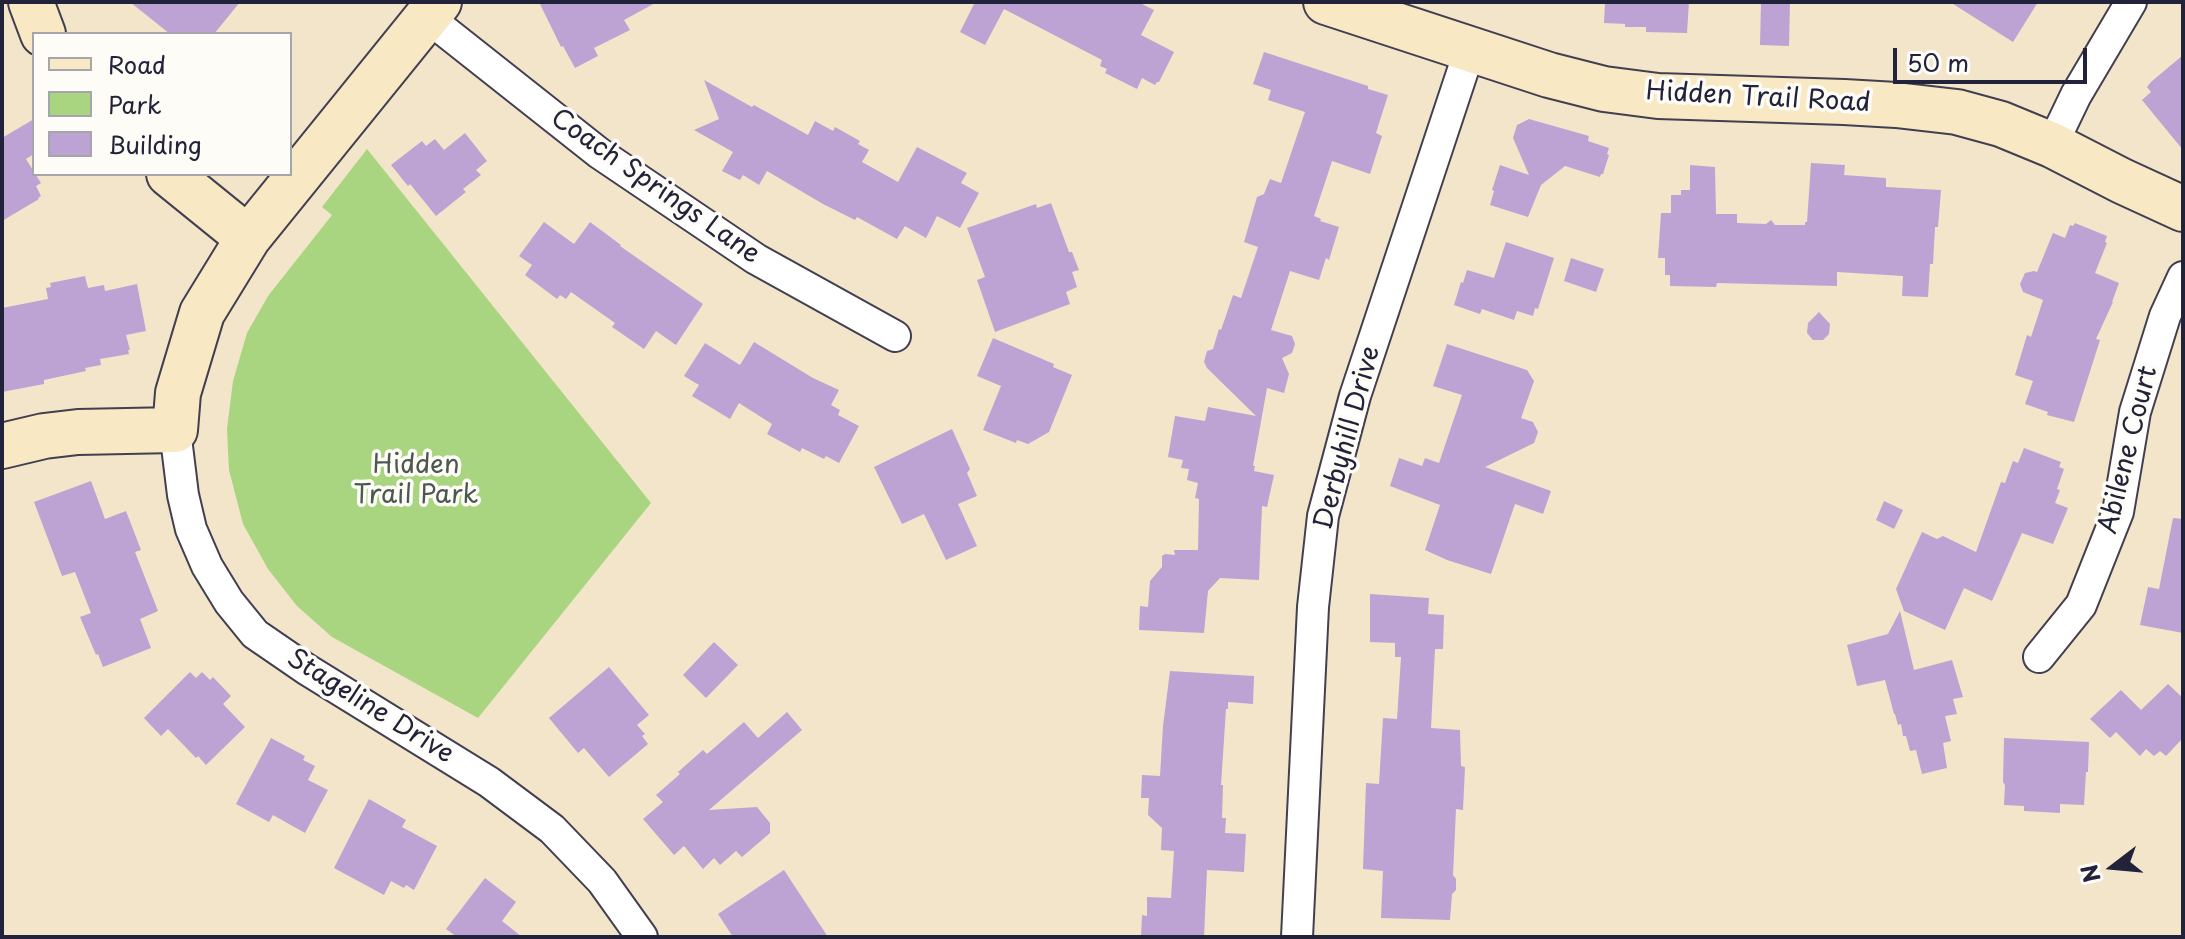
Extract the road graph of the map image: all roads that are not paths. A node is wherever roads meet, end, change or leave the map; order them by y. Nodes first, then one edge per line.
1 (31, 2) edge
2 (1326, 2) edge
3 (2131, 2) edge
4 (433, 10) edge
5 (42, 32) edge
6 (1470, 49) junction
7 (2052, 145) junction
8 (171, 176) edge
9 (2183, 209) edge
10 (248, 238) junction
11 (2183, 277) edge
12 (895, 336) dead end
13 (175, 430) junction
14 (2, 446) edge
15 (2039, 657) dead end
16 (642, 937) edge
17 (1297, 937) edge

1 - 5 street
2 - 6 street, Hidden Trail Road
3 - 7 street
4 - 10 street
4 - 12 street, Coach Springs Lane
6 - 7 street, Hidden Trail Road
6 - 17 street, Derbyhill Drive
7 - 9 street, Hidden Trail Road
8 - 10 street
10 - 13 street
11 - 15 street, Abilene Court
13 - 14 street
13 - 16 street, Stageline Drive

